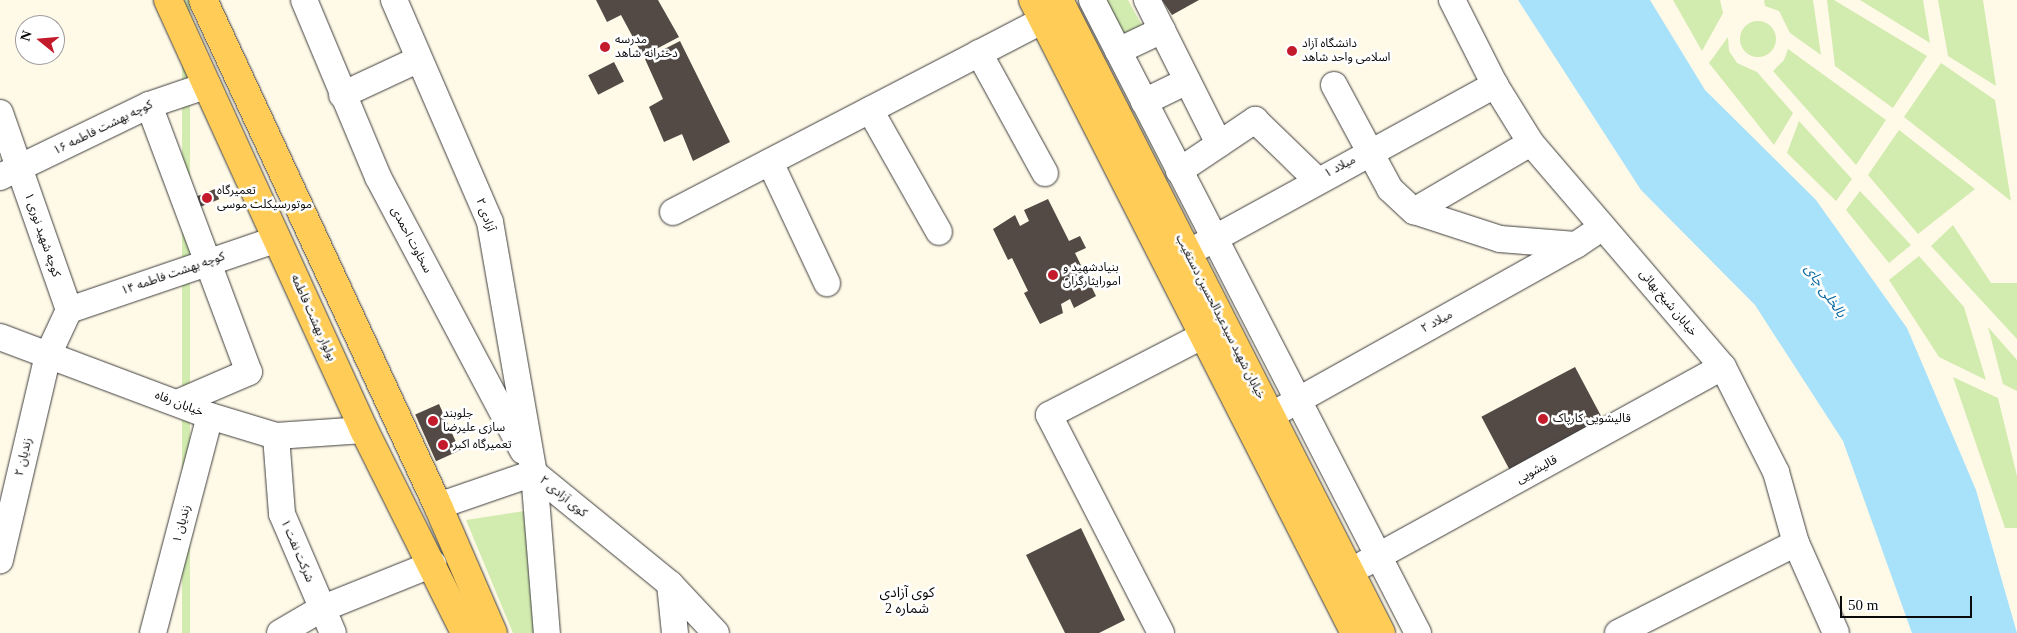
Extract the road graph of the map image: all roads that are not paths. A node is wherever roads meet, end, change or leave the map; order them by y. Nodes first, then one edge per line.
1 (168, 0) edge
2 (203, 0) edge
3 (304, 0) edge
4 (394, 0) edge
5 (1092, 0) edge
6 (1147, 0) edge
7 (1452, 0) edge
8 (1045, 7) edge
9 (1162, 30) junction
10 (1118, 51) junction
11 (979, 53) junction
12 (417, 60) junction
13 (1187, 81) junction
14 (208, 85) junction
15 (1334, 85) dead end
16 (1495, 85) junction
17 (342, 95) junction
18 (1144, 102) junction
19 (149, 105) junction
20 (870, 110) junction
21 (0, 113) edge
22 (1531, 143) junction
23 (1219, 144) junction
24 (1370, 152) junction
25 (770, 162) junction
26 (1178, 170) junction
27 (10, 173) edge
28 (1045, 173) dead end
29 (1317, 180) junction
30 (1414, 211) junction
31 (674, 212) dead end
32 (1604, 227) junction
33 (939, 232) dead end
34 (1213, 238) junction
35 (277, 239) junction
36 (1576, 245) junction
37 (1188, 254) junction
38 (208, 262) junction
39 (827, 283) dead end
40 (69, 310) junction
41 (1204, 335) junction
42 (0, 337) edge
43 (48, 355) junction
44 (1723, 367) junction
45 (1299, 398) junction
46 (177, 403) junction
47 (210, 416) junction
48 (1270, 416) junction
49 (364, 430) junction
50 (276, 436) junction
51 (534, 473) junction
52 (438, 506) junction
53 (1796, 543) junction
54 (1379, 557) junction
55 (0, 560) edge
56 (433, 564) junction
57 (1350, 572) junction
58 (670, 584) junction
59 (321, 609) junction
60 (153, 633) edge
61 (280, 633) edge
62 (332, 633) edge
63 (465, 633) edge
64 (493, 633) edge
65 (547, 633) edge
66 (675, 633) edge
67 (716, 633) edge
68 (1161, 633) edge
69 (1355, 633) edge
70 (1382, 633) edge
71 (1418, 633) edge
72 (1618, 633) edge
73 (1836, 633) edge

1 - 14 main road, بولوار بهشت فاطمه
2 - 52 main road
3 - 17 street, سخاوت احمدی
4 - 12 street, آزادی ۲
5 - 10 street
6 - 9 street
7 - 16 street, خیابان شیخ بهائی
8 - 11 street
8 - 37 main road, خیابان شهید سیدعبدالحسین دستغیب
8 - 41 main road, خیابان شهید سیدعبدالحسین دستغیب
9 - 10 street
9 - 13 street
10 - 18 street
11 - 20 street
11 - 28 street
12 - 17 street
12 - 51 street, آزادی ۲
13 - 18 street
13 - 23 street
14 - 19 street, کوچه بهشت فاطمه ۱۶
14 - 35 main road, بولوار بهشت فاطمه
15 - 24 street
16 - 22 street, خیابان شیخ بهائی
16 - 24 street, میلاد ۱
17 - 51 street, سخاوت احمدی
18 - 26 street
19 - 27 street, کوچه بهشت فاطمه ۱۶
19 - 38 street
20 - 25 street
20 - 33 street
21 - 27 street, کوچه شهید نوری ۱
22 - 30 street
22 - 32 street, خیابان شیخ بهائی
23 - 26 street
23 - 29 street
24 - 29 street, میلاد ۱
24 - 30 street
25 - 31 street
25 - 39 street
26 - 34 street
27 - 40 street, کوچه شهید نوری ۱
29 - 34 street, میلاد ۱
30 - 36 street
32 - 36 street, میلاد ۲
32 - 44 street, خیابان شیخ بهائی
34 - 37 street, میلاد ۱
34 - 45 street
35 - 38 street, کوچه بهشت فاطمه ۱۴
35 - 49 main road, بولوار بهشت فاطمه
36 - 45 street, میلاد ۲
37 - 48 main road, خیابان شهید سیدعبدالحسین دستغیب
38 - 40 street, کوچه بهشت فاطمه ۱۴
38 - 46 street
40 - 43 street
41 - 68 street
41 - 69 main road, خیابان شهید سیدعبدالحسین دستغیب
42 - 43 street, خیابان رفاه
43 - 46 street, خیابان رفاه
43 - 55 street, زندیان ۲
44 - 53 street, خیابان شیخ بهائی
44 - 54 street, قالیشویی
45 - 48 street, میلاد ۲
45 - 54 street
46 - 47 street, خیابان رفاه
47 - 50 street, خیابان رفاه
47 - 60 street, زندیان ۱
48 - 57 main road, خیابان شهید سیدعبدالحسین دستغیب
49 - 50 street, خیابان رفاه
49 - 56 main road, بولوار بهشت فاطمه
50 - 59 street, شرکت نفت ۱
51 - 52 street, کوی آزادی ۲
51 - 58 street, کوی آزادی ۲
51 - 65 street, آزادی ۲
52 - 64 main road
53 - 72 street
53 - 73 street, خیابان شیخ بهائی
54 - 57 street, قالیشویی
54 - 71 street
56 - 59 street
56 - 63 main road, بولوار بهشت فاطمه
57 - 70 main road, خیابان شهید سیدعبدالحسین دستغیب
58 - 66 street
58 - 67 street, کوی آزادی ۲
59 - 61 street
59 - 62 street, شرکت نفت ۱

